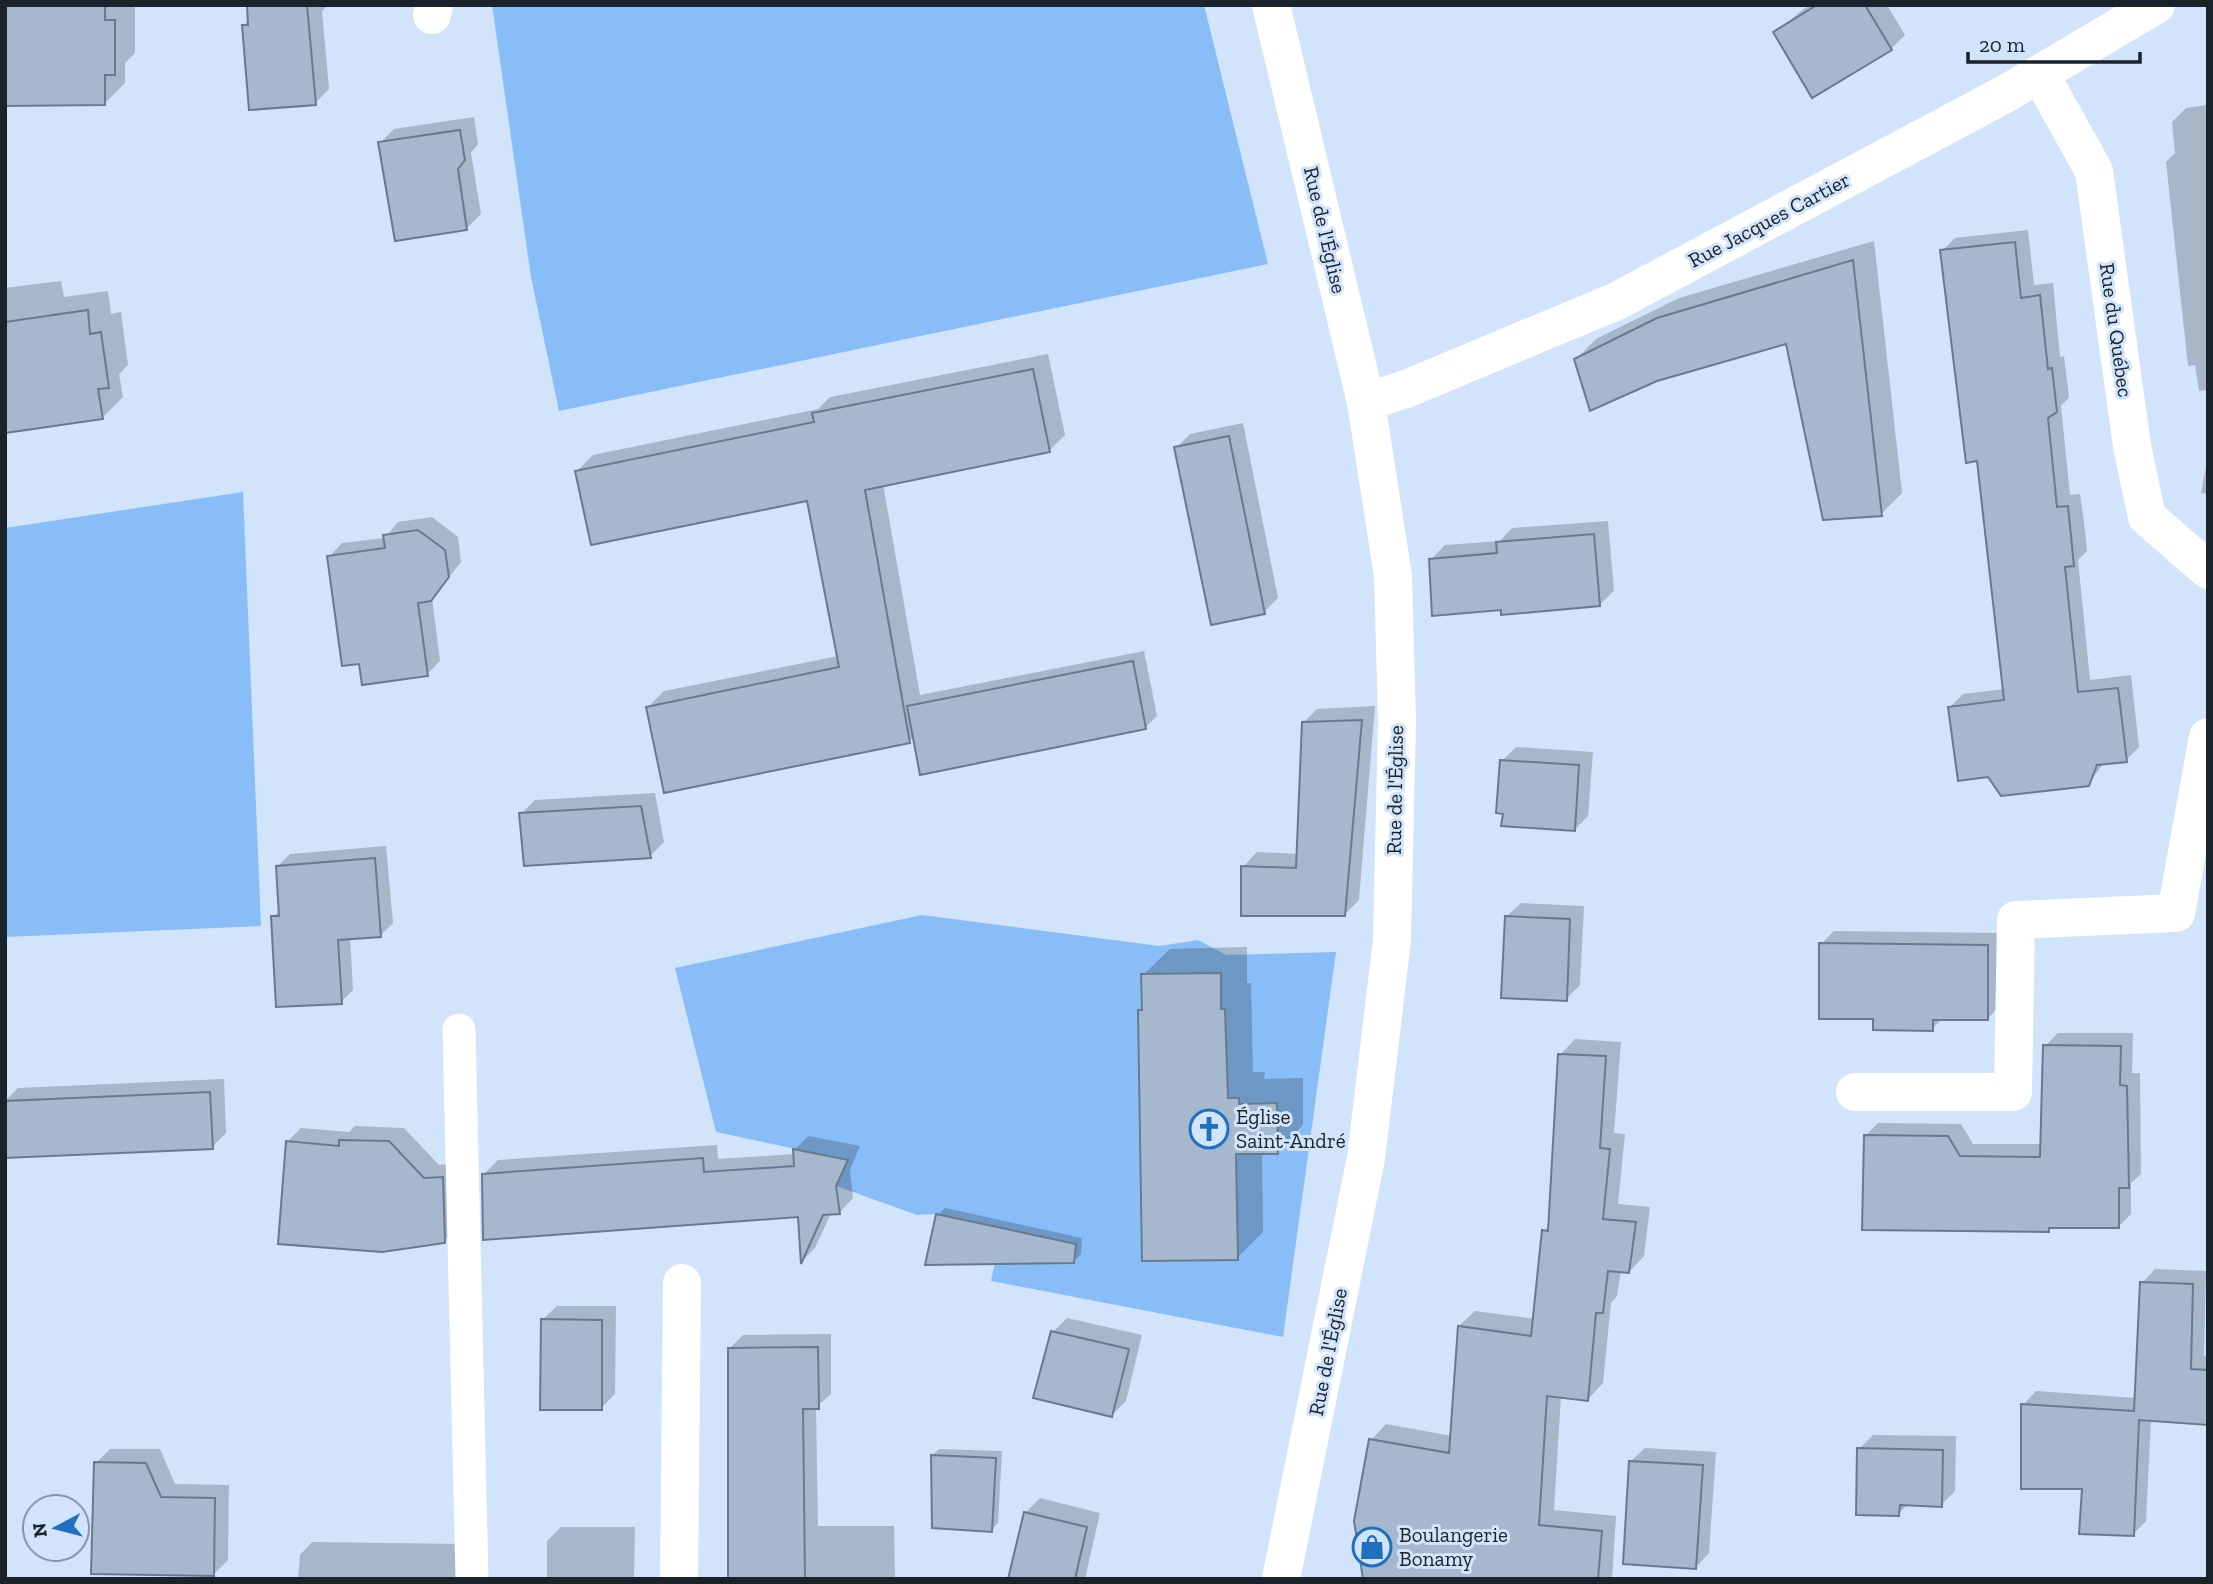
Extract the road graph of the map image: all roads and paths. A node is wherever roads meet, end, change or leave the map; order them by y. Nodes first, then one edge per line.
1 (1271, 5) edge
2 (2156, 5) edge
3 (2040, 74) junction
4 (1366, 402) junction
5 (2208, 570) edge
6 (2208, 737) edge
7 (459, 1030) dead end
8 (1855, 1091) dead end
9 (682, 1283) dead end
10 (472, 1579) edge
11 (679, 1579) edge
12 (1281, 1579) edge

1 - 4 street, Rue de l'Église
2 - 3 street, Rue Jacques Cartier
3 - 4 street, Rue Jacques Cartier
3 - 5 street, Rue du Québec
4 - 12 street, Rue de l'Église
6 - 8 street
7 - 10 lane
9 - 11 street

